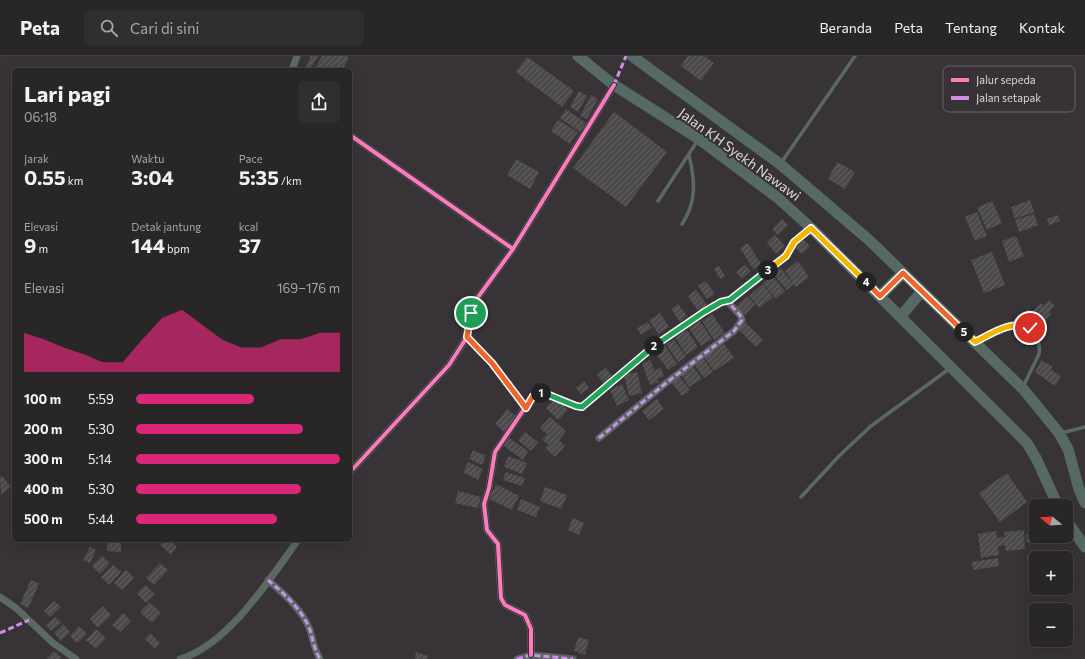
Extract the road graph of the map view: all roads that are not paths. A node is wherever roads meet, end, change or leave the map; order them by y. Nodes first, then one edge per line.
1 (296, 56) edge
2 (578, 56) edge
3 (632, 56) edge
4 (855, 56) edge
5 (293, 68) edge
6 (614, 85) junction
7 (352, 136) edge
8 (699, 139) junction
9 (688, 155) junction
10 (780, 164) junction
11 (658, 201) dead end
12 (682, 224) dead end
13 (811, 228) junction
14 (513, 248) junction
15 (903, 273) junction
16 (922, 291) junction
17 (880, 296) junction
18 (727, 301) junction
19 (900, 316) junction
20 (467, 337) junction
21 (975, 342) junction
22 (952, 368) junction
23 (1023, 388) junction
24 (526, 408) junction
25 (1085, 427) edge
26 (1059, 433) junction
27 (599, 438) dead end
28 (352, 470) edge
29 (801, 497) dead end
30 (1055, 499) edge
31 (1085, 503) edge
32 (1073, 530) edge
33 (296, 542) edge
34 (1085, 547) edge
35 (268, 580) junction
36 (0, 597) edge
37 (531, 655) junction
38 (76, 659) edge
39 (180, 659) edge
40 (320, 659) edge
41 (517, 659) edge
42 (573, 659) edge

1 - 5 street
2 - 6 main road, Jalan KH Syekh Nawawi
3 - 10 main road, Jalan KH Syekh Nawawi
4 - 10 lane
6 - 8 main road, Jalan KH Syekh Nawawi
6 - 14 street
7 - 14 street
8 - 9 lane
8 - 13 main road, Jalan KH Syekh Nawawi
9 - 11 lane
9 - 12 lane
10 - 15 main road, Jalan KH Syekh Nawawi
13 - 17 main road, Jalan KH Syekh Nawawi
13 - 18 street
14 - 20 street
15 - 16 main road, Jalan KH Syekh Nawawi
15 - 17 main road
16 - 19 main road
16 - 21 main road, Jalan KH Syekh Nawawi
17 - 19 main road, Jalan KH Syekh Nawawi
18 - 24 street
18 - 27 street
19 - 22 main road, Jalan KH Syekh Nawawi
20 - 24 street
20 - 28 street
21 - 23 main road, Jalan KH Syekh Nawawi
21 - 23 lane
22 - 29 lane
22 - 30 main road, Jalan KH Syekh Nawawi
23 - 26 main road, Jalan KH Syekh Nawawi
24 - 37 street
25 - 26 lane
26 - 31 main road, Jalan KH Syekh Nawawi
32 - 34 main road
33 - 35 street
35 - 39 street
35 - 40 street
36 - 38 street
37 - 41 street
37 - 42 street

